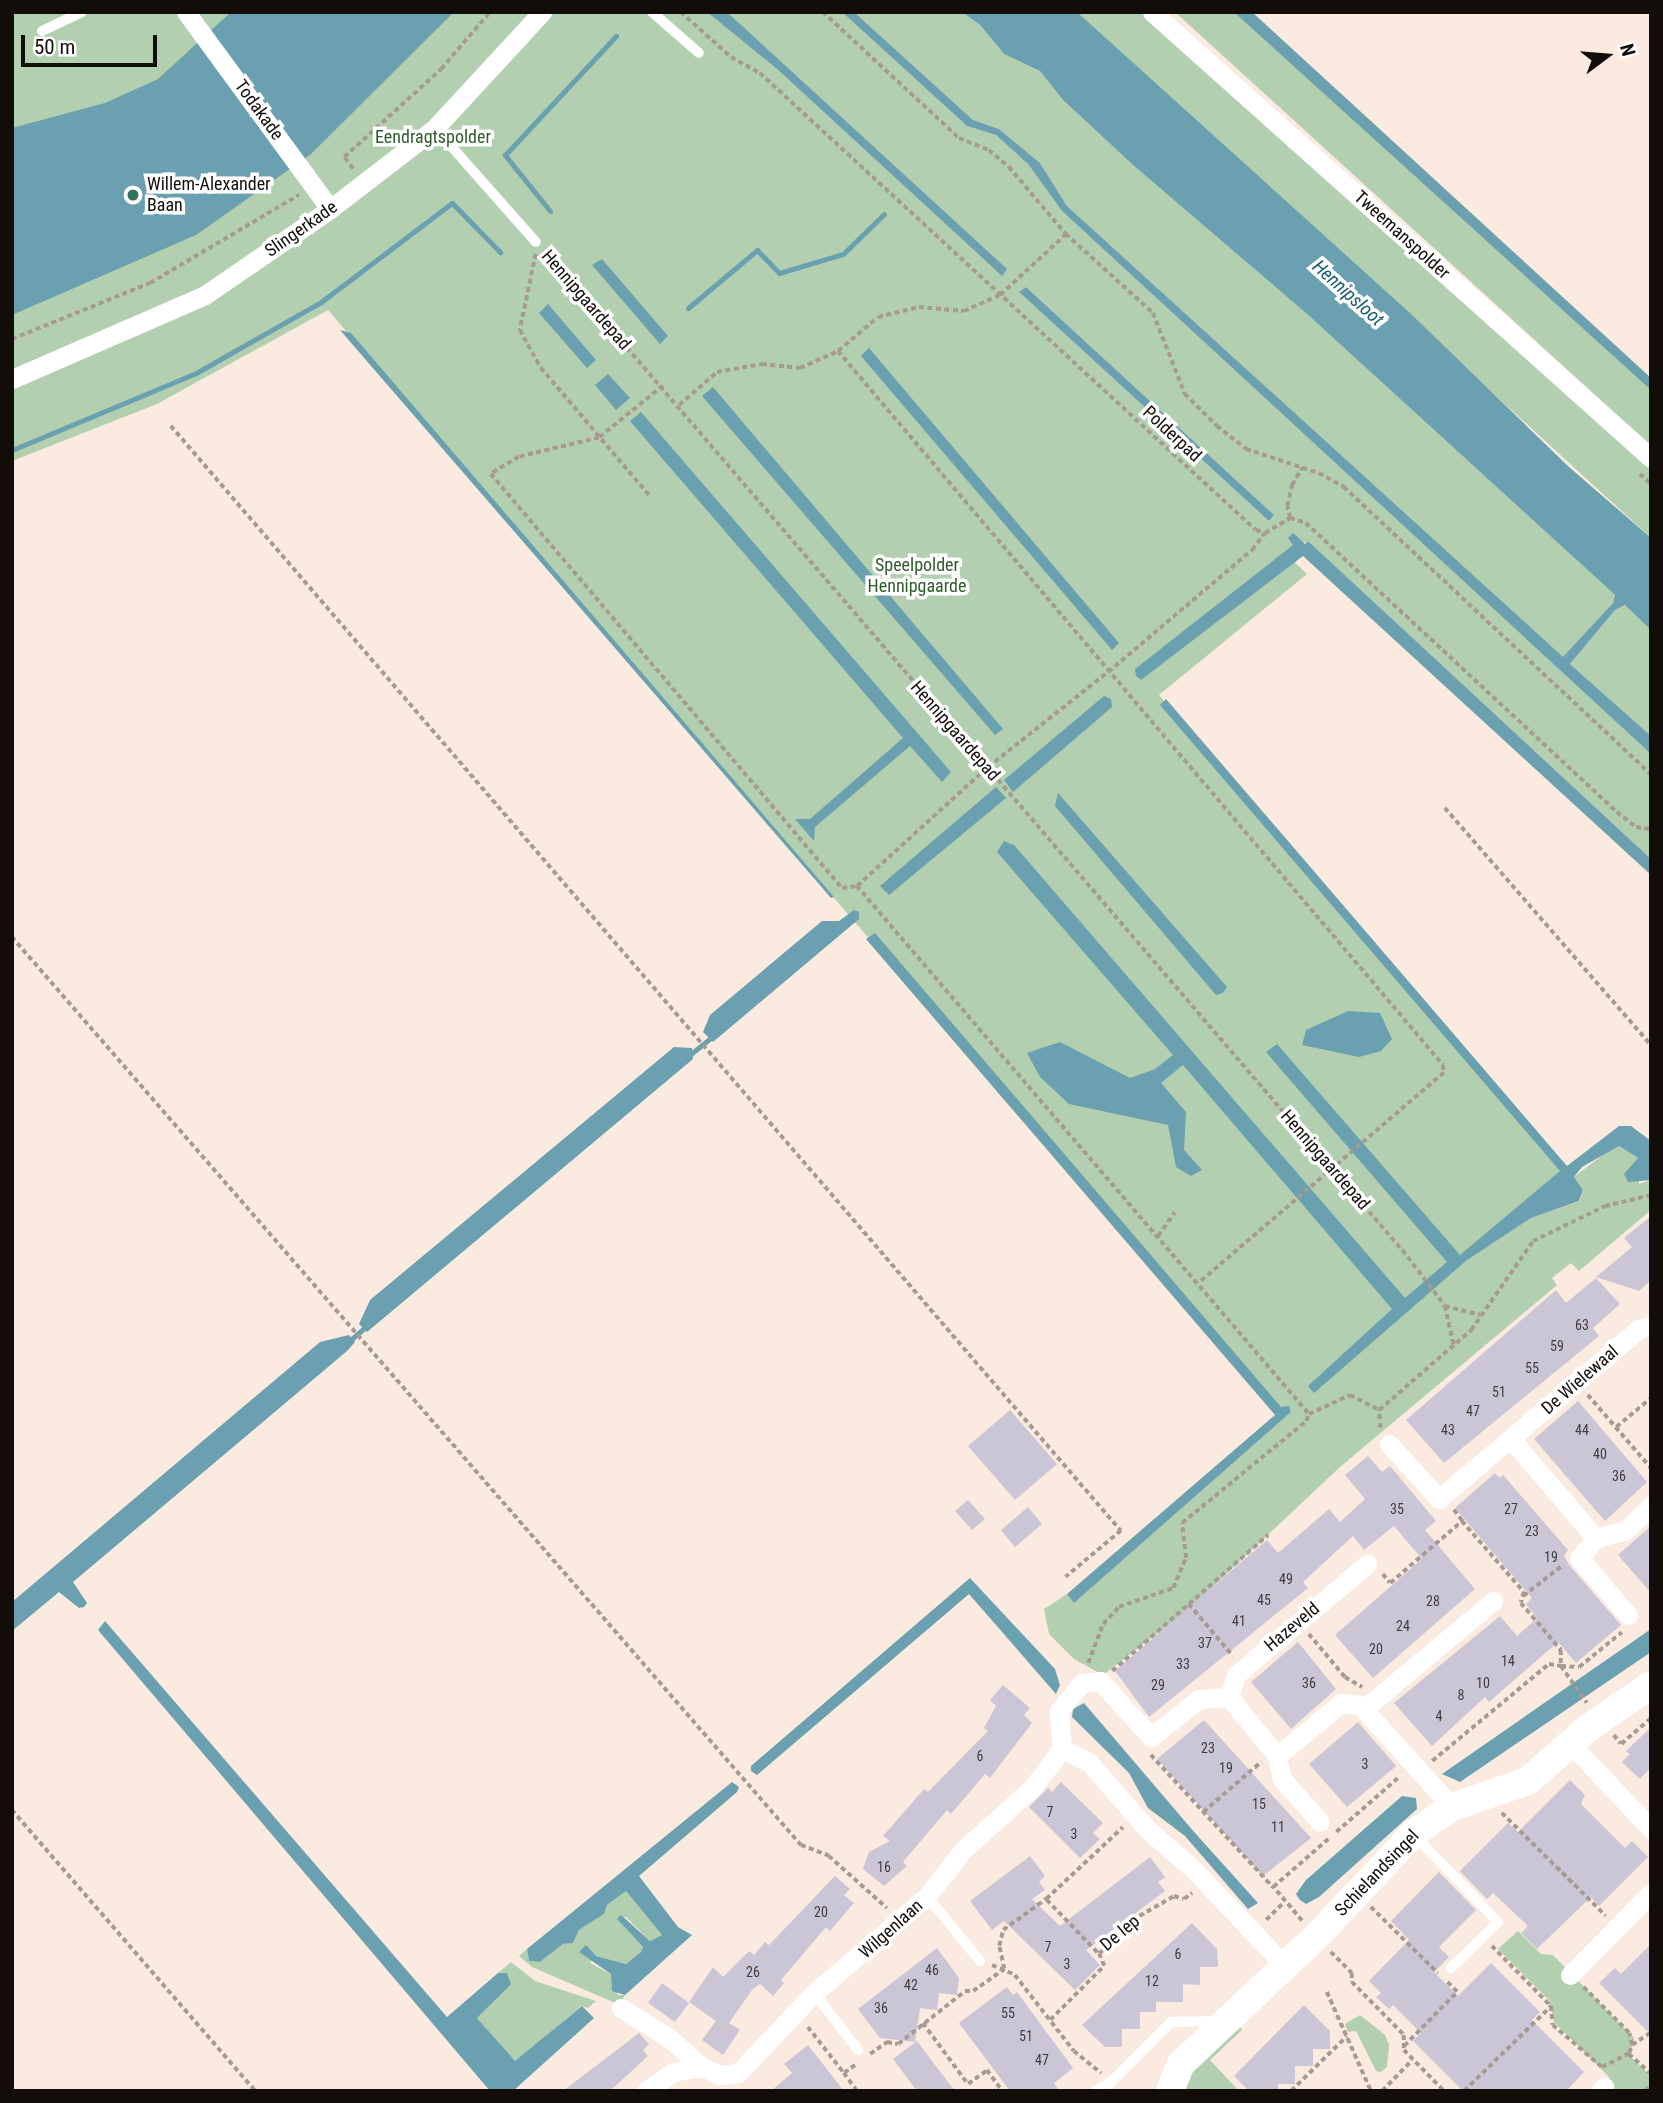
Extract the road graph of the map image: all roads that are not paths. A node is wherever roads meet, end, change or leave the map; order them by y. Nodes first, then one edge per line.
1 (82, 12) edge
2 (542, 12) edge
3 (652, 12) edge
4 (1152, 12) edge
5 (190, 17) edge
6 (42, 31) dead end
7 (699, 53) dead end
8 (435, 128) junction
9 (330, 209) junction
10 (536, 242) road end
11 (12, 379) edge
12 (1651, 458) edge
13 (1651, 1326) edge
14 (1511, 1439) junction
15 (1390, 1444) road end
16 (1651, 1506) edge
17 (1596, 1538) junction
18 (1367, 1564) road end
19 (1493, 1601) dead end
20 (1628, 1615) road end
21 (1651, 1685) edge
22 (1229, 1697) junction
23 (1370, 1705) junction
24 (1570, 1743) junction
25 (1062, 1749) junction
26 (1275, 1754) junction
27 (1452, 1807) junction
28 (1320, 1822) dead end
29 (1651, 1829) edge
30 (1413, 1834) junction
31 (1651, 1894) edge
32 (927, 1896) junction
33 (980, 1961) road end
34 (1285, 1966) junction
35 (1451, 1968) road end
36 (1570, 1975) road end
37 (814, 1993) junction
38 (621, 2008) dead end
39 (1226, 2021) junction
40 (858, 2050) dead end
41 (702, 2067) junction
42 (1170, 2087) edge
43 (646, 2091) edge
44 (1096, 2091) edge

1 - 6 lane
2 - 8 street, Slingerkade
3 - 7 lane
4 - 12 street, Tweemanspolder
5 - 9 street, Todakade
8 - 9 street, Slingerkade
8 - 10 lane, Hennipgaardepad
9 - 11 street, Slingerkade
13 - 14 street, De Wielewaal
14 - 15 street, De Wielewaal
14 - 17 street
16 - 17 street
17 - 20 street
18 - 22 street, Hazeveld
19 - 23 street
21 - 24 street, Schielandsingel
22 - 25 street
22 - 26 street
23 - 26 street
23 - 27 street
24 - 27 street, Schielandsingel
24 - 29 street
25 - 32 street, Wilgenlaan
25 - 34 street
26 - 28 street
27 - 30 street, Schielandsingel
30 - 34 street, Schielandsingel
30 - 35 lane
31 - 36 street
32 - 33 lane
32 - 37 street, Wilgenlaan
34 - 39 street, Schielandsingel
37 - 40 lane
37 - 41 street, Wilgenlaan
38 - 41 street
39 - 42 street, Schielandsingel
39 - 44 lane
41 - 43 street, Wilgenlaan

